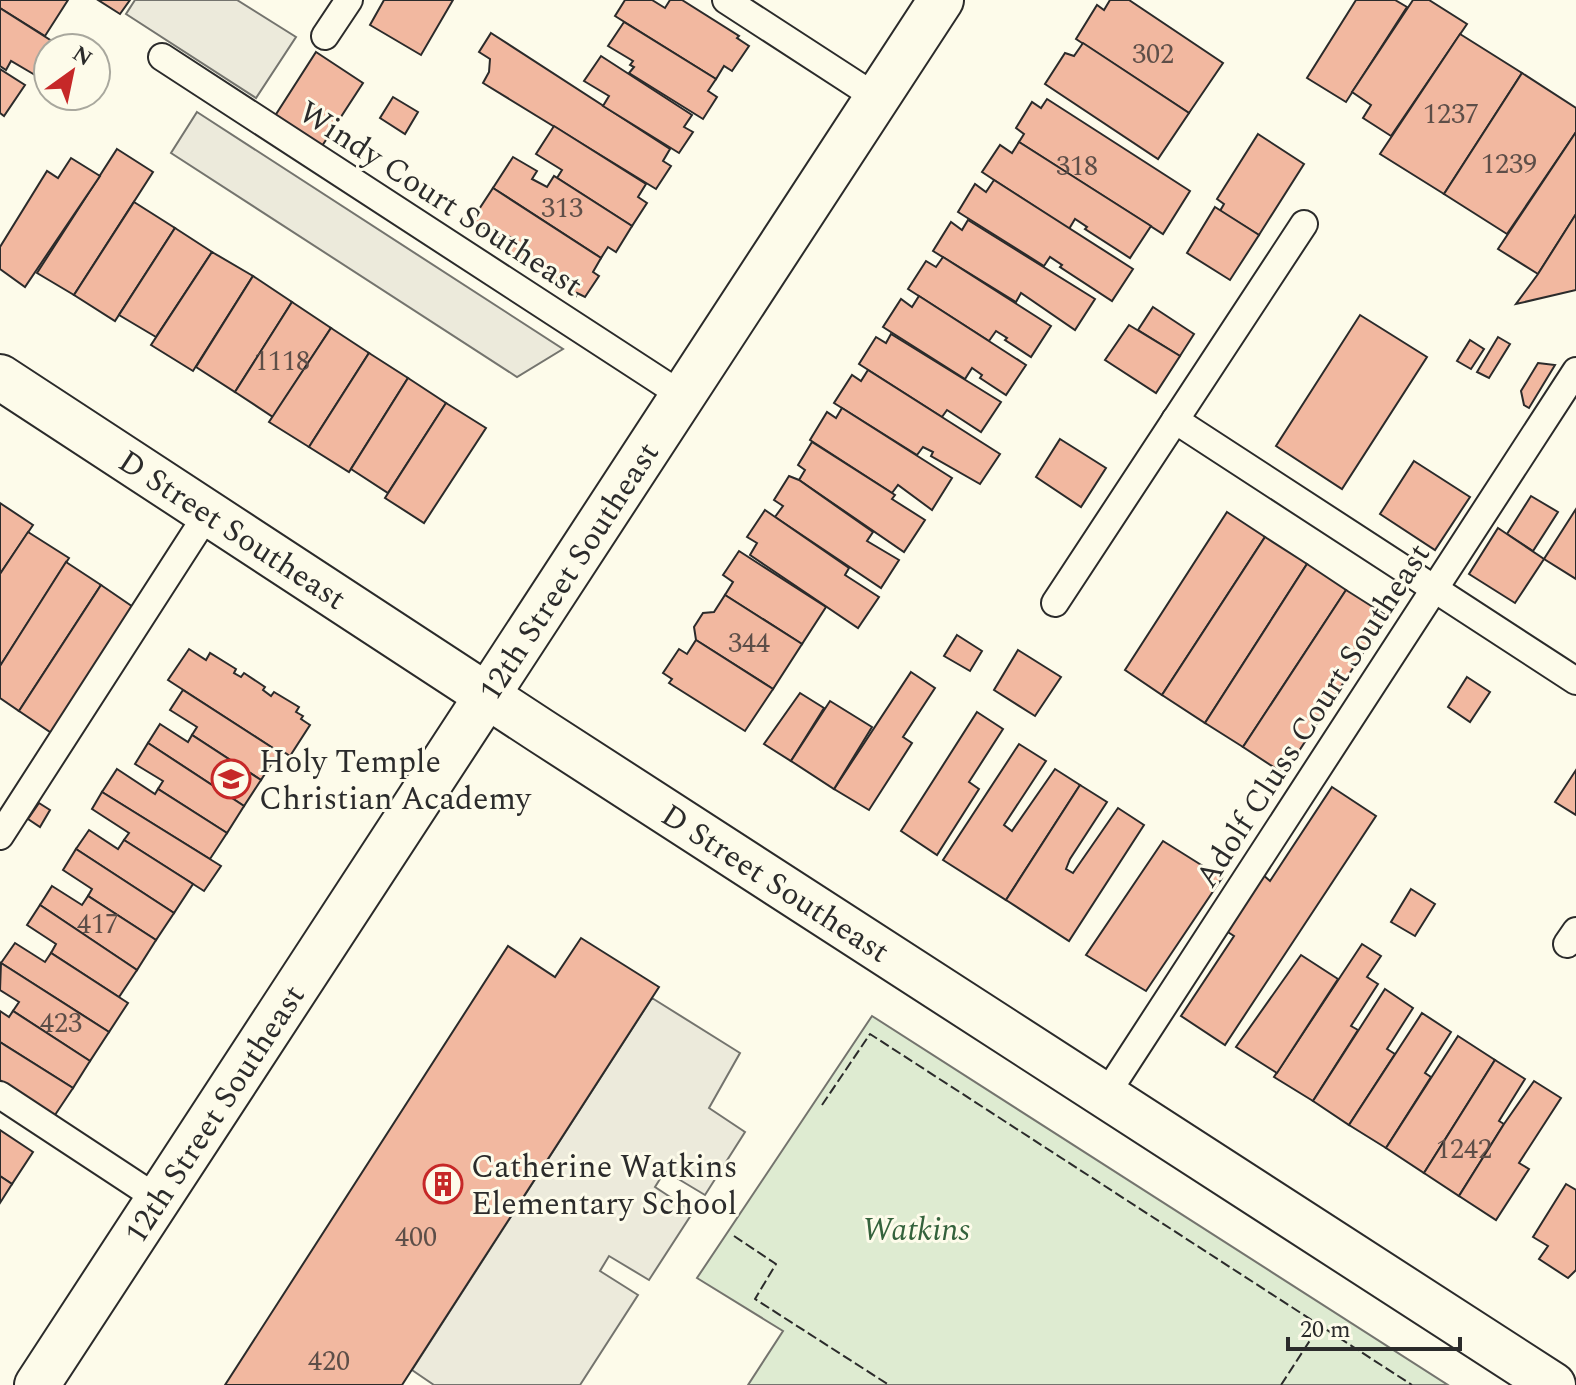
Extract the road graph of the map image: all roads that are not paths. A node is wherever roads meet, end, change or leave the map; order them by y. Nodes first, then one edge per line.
1 (349, 0) edge
2 (726, 0) edge
3 (941, 0) edge
4 (325, 36) dead end
5 (162, 57) dead end
6 (877, 98) junction
7 (1304, 224) dead end
8 (1576, 371) edge
9 (0, 377) edge
10 (683, 396) junction
11 (1175, 420) junction
12 (208, 513) junction
13 (1434, 589) junction
14 (1055, 603) dead end
15 (1576, 681) edge
16 (486, 695) junction
17 (4, 820) edge
18 (0, 1095) edge
19 (1105, 1096) junction
20 (158, 1199) junction
21 (37, 1385) edge
22 (1553, 1385) edge

1 - 4 lane
2 - 6 lane
3 - 6 street, 12th Street Southeast
5 - 10 lane, Windy Court Southeast
6 - 10 street, 12th Street Southeast
7 - 11 lane
8 - 13 lane, Adolf Cluss Court Southeast
9 - 12 street, D Street Southeast
10 - 16 street, 12th Street Southeast
11 - 13 lane
11 - 14 lane
12 - 16 street, D Street Southeast
12 - 17 lane
13 - 15 lane
13 - 19 lane, Adolf Cluss Court Southeast
16 - 19 street, D Street Southeast
16 - 20 street, 12th Street Southeast
18 - 20 lane
19 - 22 street, D Street Southeast
20 - 21 street, 12th Street Southeast

